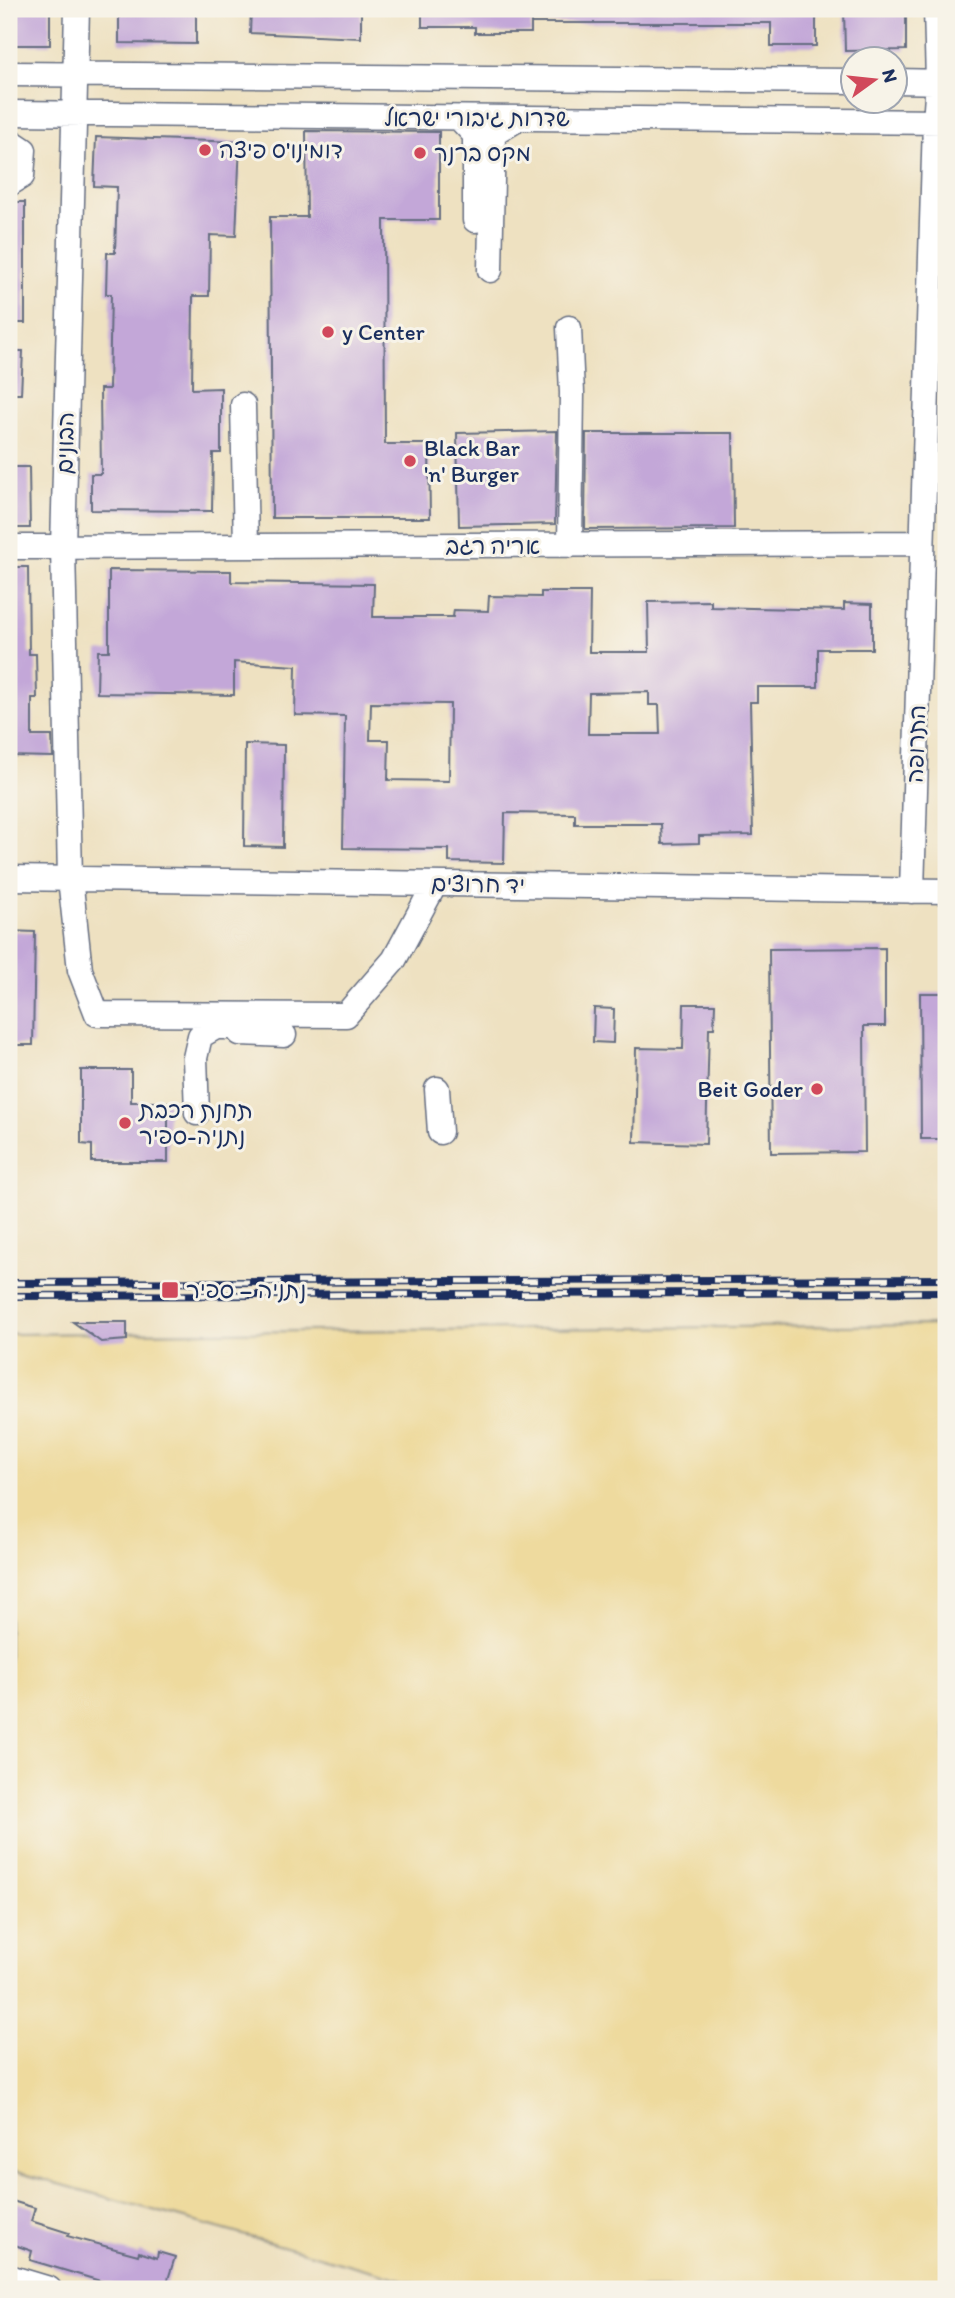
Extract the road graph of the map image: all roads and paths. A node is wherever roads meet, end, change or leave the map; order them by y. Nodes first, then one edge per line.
1 (77, 9) edge
2 (936, 9) edge
3 (9, 74) edge
4 (76, 74) junction
5 (839, 81) edge
6 (909, 81) edge
7 (942, 82) edge
8 (9, 113) edge
9 (73, 114) junction
10 (458, 118) junction
11 (518, 119) junction
12 (941, 122) edge
13 (9, 140) edge
14 (9, 184) edge
15 (938, 315) edge
16 (569, 328) dead end
17 (243, 405) dead end
18 (935, 468) edge
19 (922, 544) junction
20 (570, 545) junction
21 (246, 546) junction
22 (9, 547) edge
23 (63, 547) junction
24 (9, 878) edge
25 (70, 878) junction
26 (435, 884) junction
27 (912, 891) junction
28 (946, 891) edge
29 (284, 1035) dead end
30 (438, 1089) dead end
31 (197, 1113) dead end
32 (440, 1132) dead end
33 (9, 2277) edge
34 (49, 2289) edge

1 - 4 street, הבונים
2 - 7 street, התרופה
3 - 4 street, שדרות גיבורי ישראל
4 - 5 street, שדרות גיבורי ישראל
4 - 9 street, הבונים
6 - 7 street
7 - 12 street, התרופה
8 - 9 street, שדרות גיבורי ישראל
9 - 10 street, שדרות גיבורי ישראל
9 - 23 street, הבונים
10 - 11 street, שדרות גיבורי ישראל
10 - 11 street
11 - 12 street, שדרות גיבורי ישראל
12 - 15 street, התרופה
13 - 14 street
15 - 18 street, התרופה
16 - 20 street
17 - 21 street
18 - 19 street, התרופה
19 - 20 street, אריה רגב
19 - 27 street, התרופה
20 - 21 street, אריה רגב
21 - 23 street, אריה רגב
22 - 23 street, אריה רגב
23 - 25 street, הבונים
24 - 25 street, יד חרוצים
25 - 26 street, יד חרוצים
25 - 26 street, הבונים
26 - 27 street, יד חרוצים
27 - 28 street, יד חרוצים
29 - 31 street
30 - 32 street
33 - 34 street

